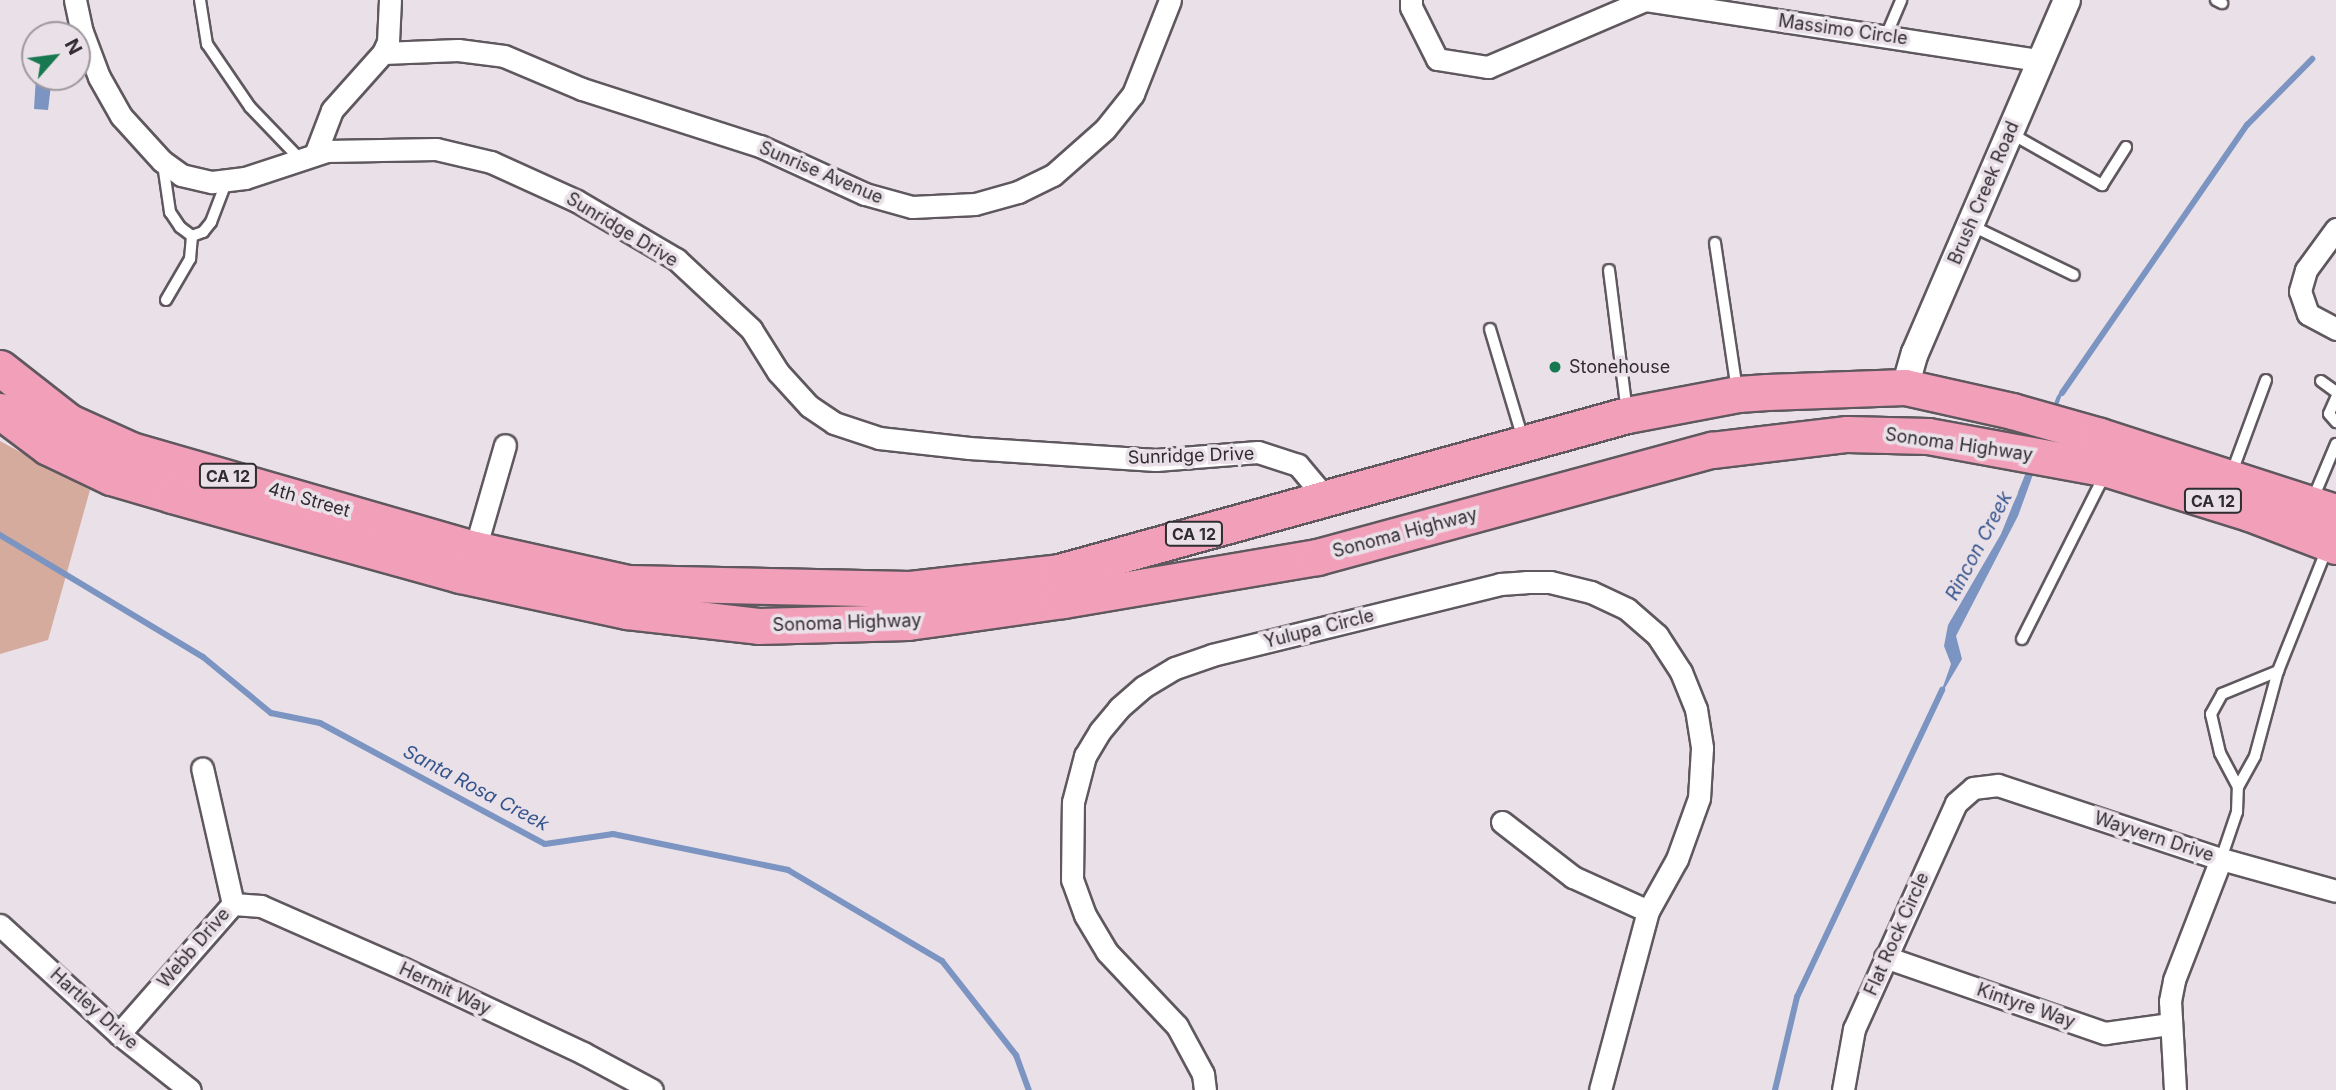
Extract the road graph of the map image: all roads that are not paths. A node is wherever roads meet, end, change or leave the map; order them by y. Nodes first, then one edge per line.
1 (75, 0) edge
2 (200, 0) edge
3 (390, 0) edge
4 (1170, 0) edge
5 (1411, 0) edge
6 (1646, 0) edge
7 (1901, 0) edge
8 (2067, 0) edge
9 (1885, 36) junction
10 (383, 53) junction
11 (2040, 60) junction
12 (2010, 133) junction
13 (2126, 146) dead end
14 (307, 155) junction
15 (162, 161) junction
16 (227, 180) junction
17 (1970, 225) junction
18 (2336, 229) edge
19 (192, 236) junction
20 (1715, 243) dead end
21 (1609, 270) dead end
22 (2074, 275) dead end
23 (166, 300) dead end
24 (2336, 329) edge
25 (1490, 330) dead end
26 (0, 368) edge
27 (2266, 380) dead end
28 (2320, 381) dead end
29 (1905, 387) junction
30 (2336, 392) edge
31 (1738, 394) junction
32 (2336, 398) edge
33 (0, 411) edge
34 (1627, 415) junction
35 (2336, 422) edge
36 (1889, 433) junction
37 (1524, 442) junction
38 (2336, 443) edge
39 (505, 445) dead end
40 (2098, 456) junction
41 (2230, 478) junction
42 (1324, 496) junction
43 (2328, 526) edge
44 (467, 562) junction
45 (2022, 639) dead end
46 (2278, 671) junction
47 (202, 768) dead end
48 (2238, 787) junction
49 (1973, 788) joint
50 (1502, 822) dead end
51 (2221, 859) junction
52 (2336, 891) edge
53 (233, 904) junction
54 (1648, 911) junction
55 (0, 925) edge
56 (1885, 957) junction
57 (2170, 1024) junction
58 (119, 1034) junction
59 (190, 1090) edge
60 (652, 1090) edge
61 (1205, 1090) edge
62 (1600, 1090) edge
63 (1843, 1090) edge
64 (2175, 1090) edge

1 - 15 street, Sunridge Drive
2 - 14 lane
3 - 10 street
4 - 10 street, Sunrise Avenue
5 - 6 street, Massimo Circle
6 - 9 street, Massimo Circle
7 - 9 lane
8 - 11 street, Brush Creek Road
9 - 11 street, Massimo Circle
10 - 14 street
11 - 12 street, Brush Creek Road
12 - 13 lane
12 - 17 street, Brush Creek Road
14 - 16 street, Sunridge Drive
14 - 42 street, Sunridge Drive
15 - 16 street, Sunridge Drive
15 - 19 lane
16 - 19 lane
17 - 22 lane
17 - 29 street, Brush Creek Road
18 - 24 street
19 - 23 lane
20 - 31 lane
21 - 34 lane
25 - 37 lane
26 - 44 main road, 4th Street / CA 12
27 - 41 lane
28 - 30 lane
29 - 31 main road, Sonoma Highway / CA 12
29 - 36 main road
29 - 40 main road, Sonoma Highway / CA 12
31 - 34 main road, Sonoma Highway / CA 12
32 - 35 lane
33 - 44 main road, 4th Street / CA 12
34 - 37 main road, Sonoma Highway / CA 12
36 - 40 main road, Sonoma Highway / CA 12
36 - 44 main road, Sonoma Highway / CA 12
37 - 42 main road, Sonoma Highway / CA 12
38 - 43 lane
39 - 44 street
40 - 41 main road, Sonoma Highway / CA 12
40 - 43 main road, Sonoma Highway / CA 12
40 - 45 lane
41 - 43 main road, Sonoma Highway / CA 12
42 - 44 main road, Sonoma Highway / CA 12
43 - 46 lane
46 - 48 lane
46 - 48 lane
47 - 53 street, Webb Drive
48 - 51 lane
49 - 51 street, Wayvern Drive
49 - 56 street, Flat Rock Circle
50 - 54 street
51 - 52 street, Wayvern Drive
51 - 57 street
53 - 58 street, Webb Drive
53 - 60 street, Hermit Way
54 - 61 street, Yulupa Circle
54 - 62 street, Yulupa Circle
55 - 58 street, Hartley Drive
56 - 57 street, Kintyre Way
56 - 63 street, Flat Rock Circle
57 - 64 street
58 - 59 street, Hartley Drive

